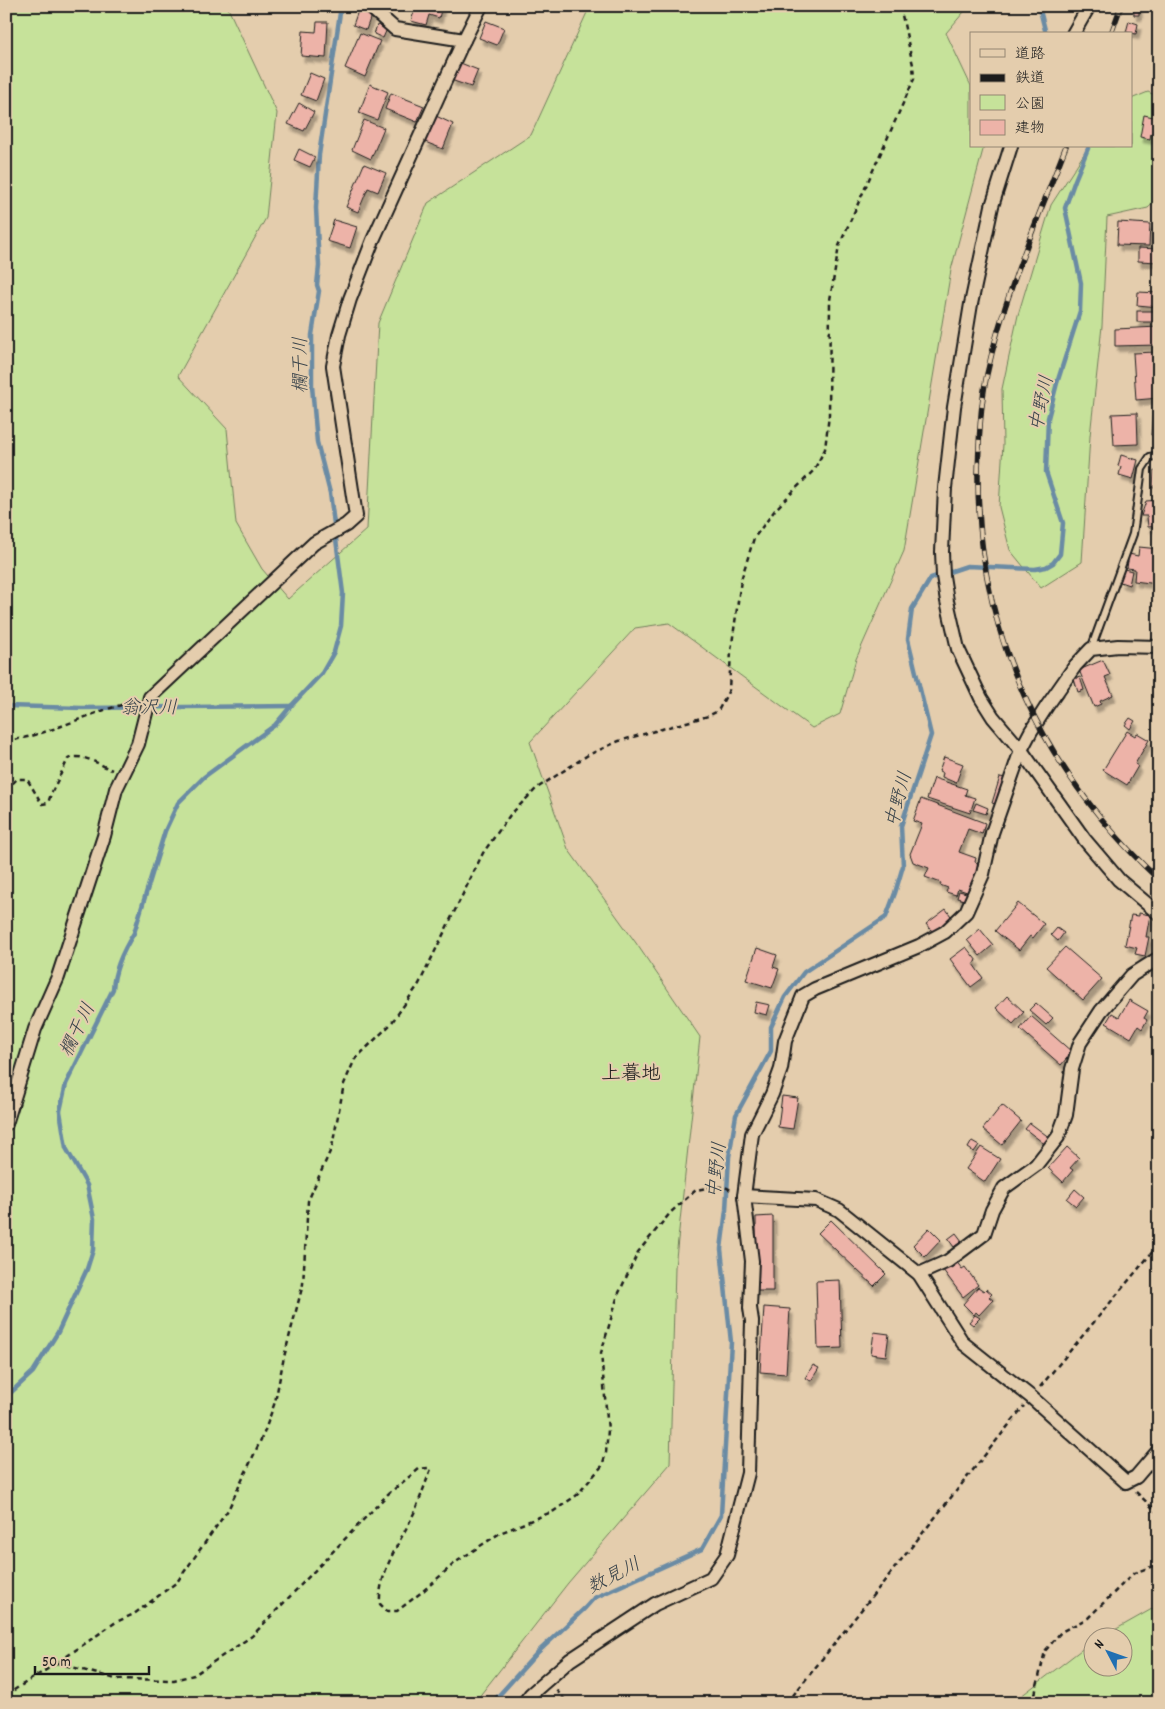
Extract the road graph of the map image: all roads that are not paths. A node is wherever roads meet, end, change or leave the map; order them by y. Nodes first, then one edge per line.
1 (369, 6) edge
2 (481, 6) edge
3 (1089, 6) edge
4 (1074, 32) edge
5 (464, 40) junction
6 (1010, 148) edge
7 (1159, 456) edge
8 (1159, 647) edge
9 (1090, 648) junction
10 (1021, 750) junction
11 (1159, 914) edge
12 (1159, 958) edge
13 (6, 1124) edge
14 (744, 1196) junction
15 (918, 1274) junction
16 (1159, 1450) edge
17 (524, 1703) edge

1 - 5 street
2 - 5 street
3 - 4 street
5 - 13 street
6 - 10 street
7 - 9 lane
8 - 9 street
9 - 10 street
10 - 11 street
10 - 14 street
12 - 15 street
14 - 15 street
14 - 17 street
15 - 16 street

